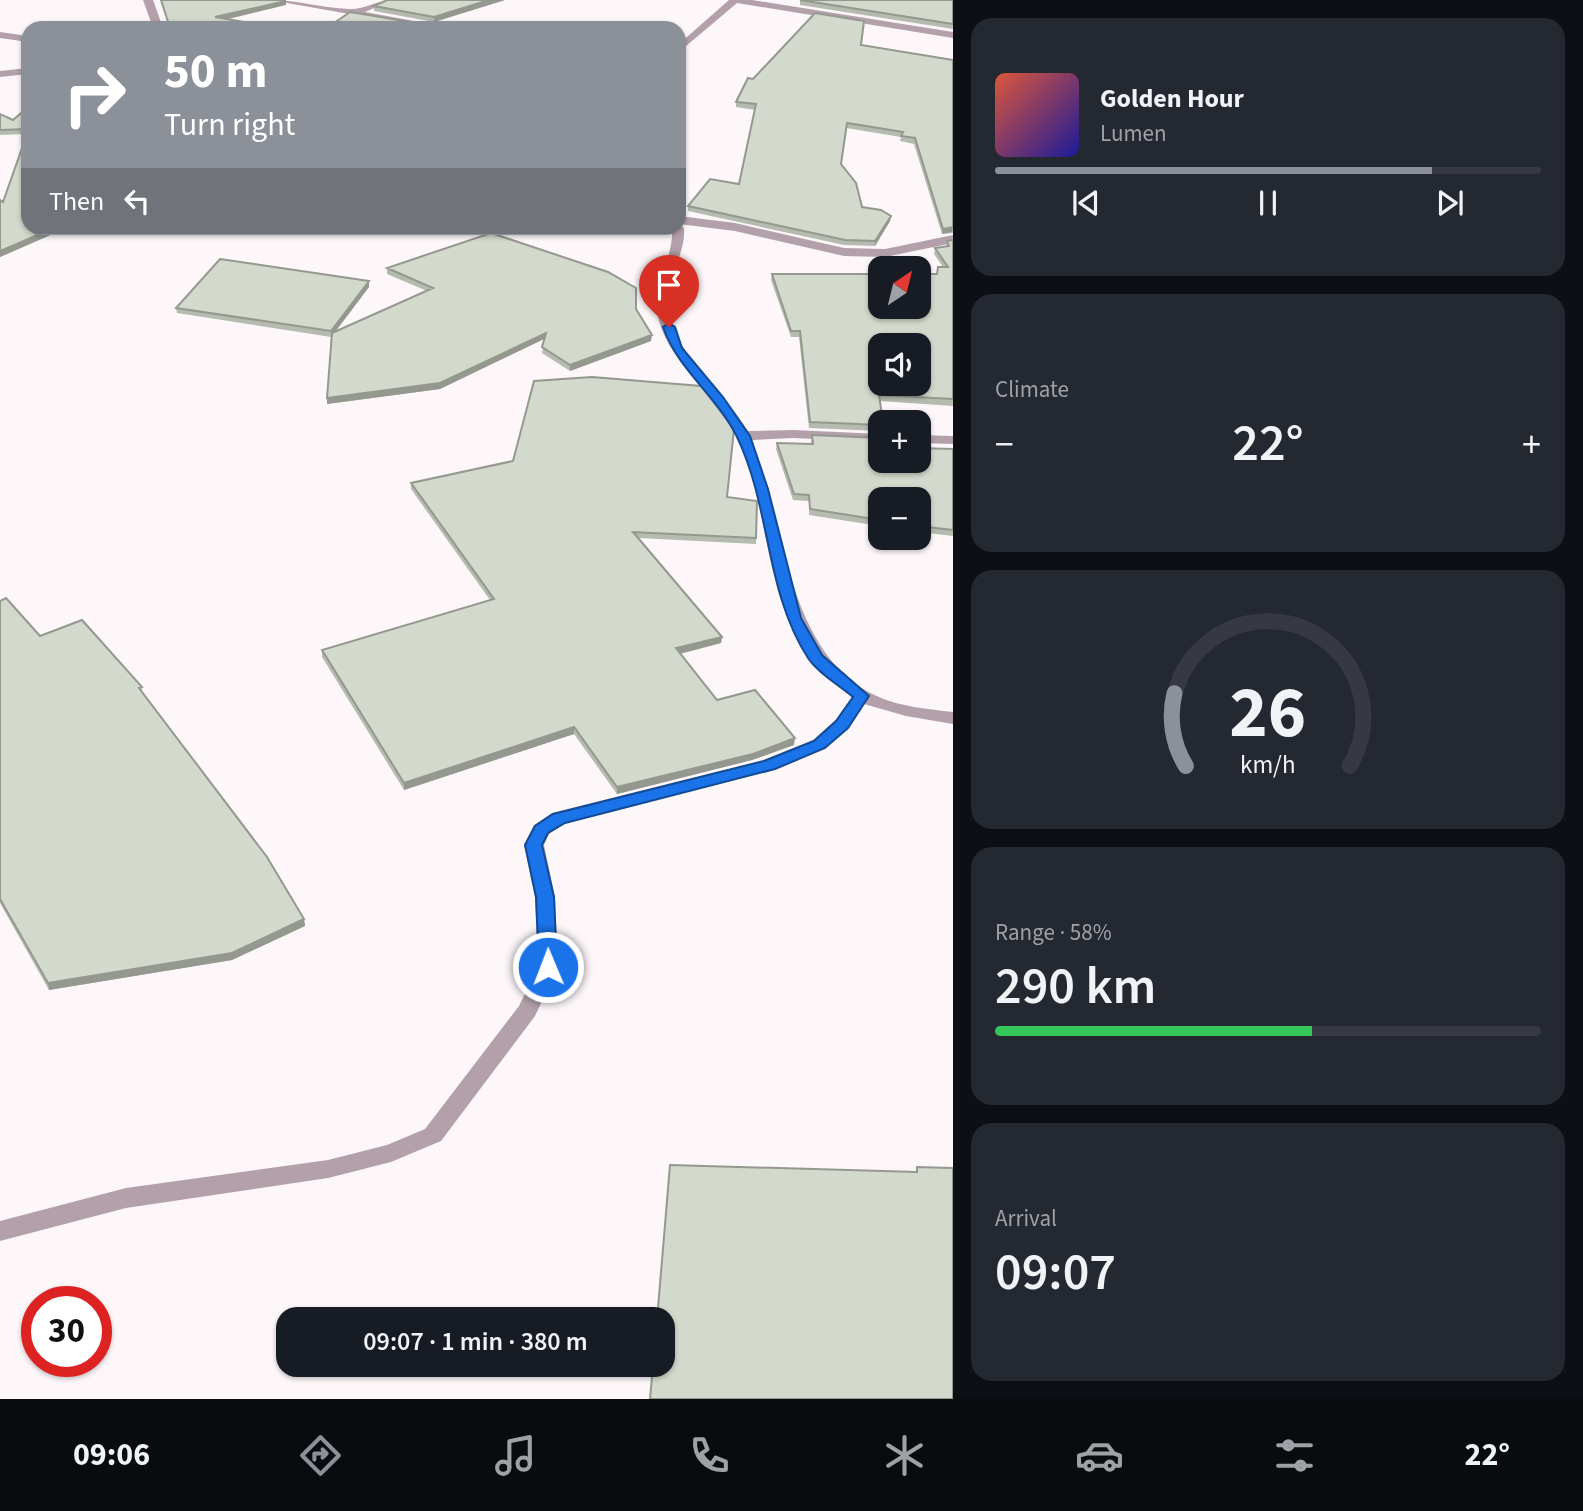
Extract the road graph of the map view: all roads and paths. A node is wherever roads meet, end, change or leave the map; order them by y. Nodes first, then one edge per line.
1 (148, 0) edge
2 (275, 0) edge
3 (388, 0) edge
4 (735, 0) edge
5 (353, 12) junction
6 (156, 21) edge
7 (406, 21) edge
8 (0, 35) edge
9 (953, 35) edge
10 (21, 38) edge
11 (686, 43) edge
12 (21, 72) edge
13 (0, 74) edge
14 (686, 221) edge
15 (678, 235) edge
16 (953, 239) edge
17 (743, 436) junction
18 (868, 437) edge
19 (931, 439) edge
20 (953, 440) edge
21 (861, 696) junction
22 (953, 718) edge
23 (0, 1231) edge

1 - 6 street
2 - 5 street
3 - 5 street
4 - 9 street
4 - 11 street
5 - 7 street
8 - 10 street
12 - 13 street
14 - 16 street
15 - 17 street
17 - 18 street
17 - 21 street
19 - 20 street
21 - 22 street
21 - 23 street

